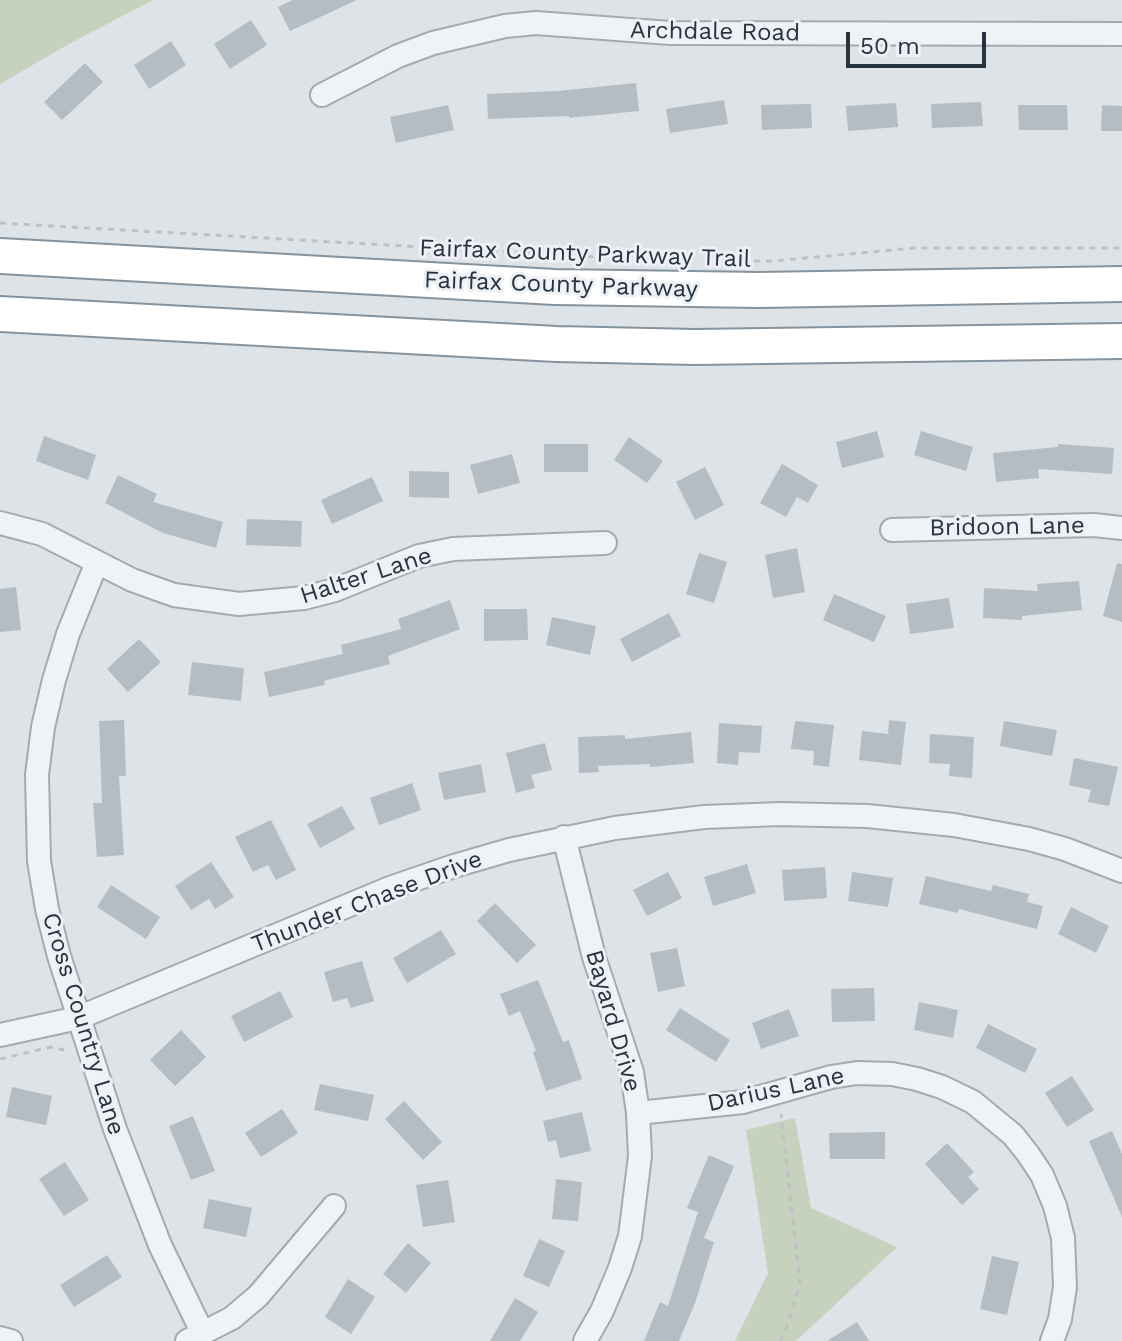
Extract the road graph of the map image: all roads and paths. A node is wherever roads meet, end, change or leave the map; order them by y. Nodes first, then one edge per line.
1 (1122, 34) edge
2 (322, 95) dead end
3 (0, 223) edge
4 (1122, 248) edge
5 (0, 256) edge
6 (656, 260) dead end
7 (729, 261) dead end
8 (1122, 284) edge
9 (0, 314) edge
10 (1122, 341) edge
11 (0, 523) edge
12 (1122, 528) edge
13 (892, 530) dead end
14 (605, 543) dead end
15 (97, 562) junction
16 (564, 837) junction
17 (1122, 871) edge
18 (78, 1018) junction
19 (0, 1035) edge
20 (64, 1050) dead end
21 (0, 1059) edge
22 (778, 1093) junction
23 (638, 1113) junction
24 (334, 1206) dead end
25 (0, 1338) edge
26 (195, 1338) edge
27 (11, 1341) edge
28 (585, 1341) edge
29 (780, 1341) edge
30 (1052, 1341) edge

1 - 2 street, Archdale Road
3 - 6 path, Fairfax County Parkway Trail
4 - 7 path, Fairfax County Parkway Trail
5 - 8 highway, Fairfax County Parkway
9 - 10 highway
11 - 15 street, Halter Lane
12 - 13 street, Bridoon Lane
14 - 15 street, Halter Lane
15 - 18 street, Cross Country Lane
16 - 17 street, Thunder Chase Drive
16 - 18 street, Thunder Chase Drive
16 - 23 street, Bayard Drive
18 - 19 street, Thunder Chase Drive
18 - 26 street, Cross Country Lane
20 - 21 path
22 - 23 street, Darius Lane
22 - 29 path
22 - 30 street, Darius Lane
23 - 28 street, Bayard Drive
24 - 26 street
25 - 27 street

